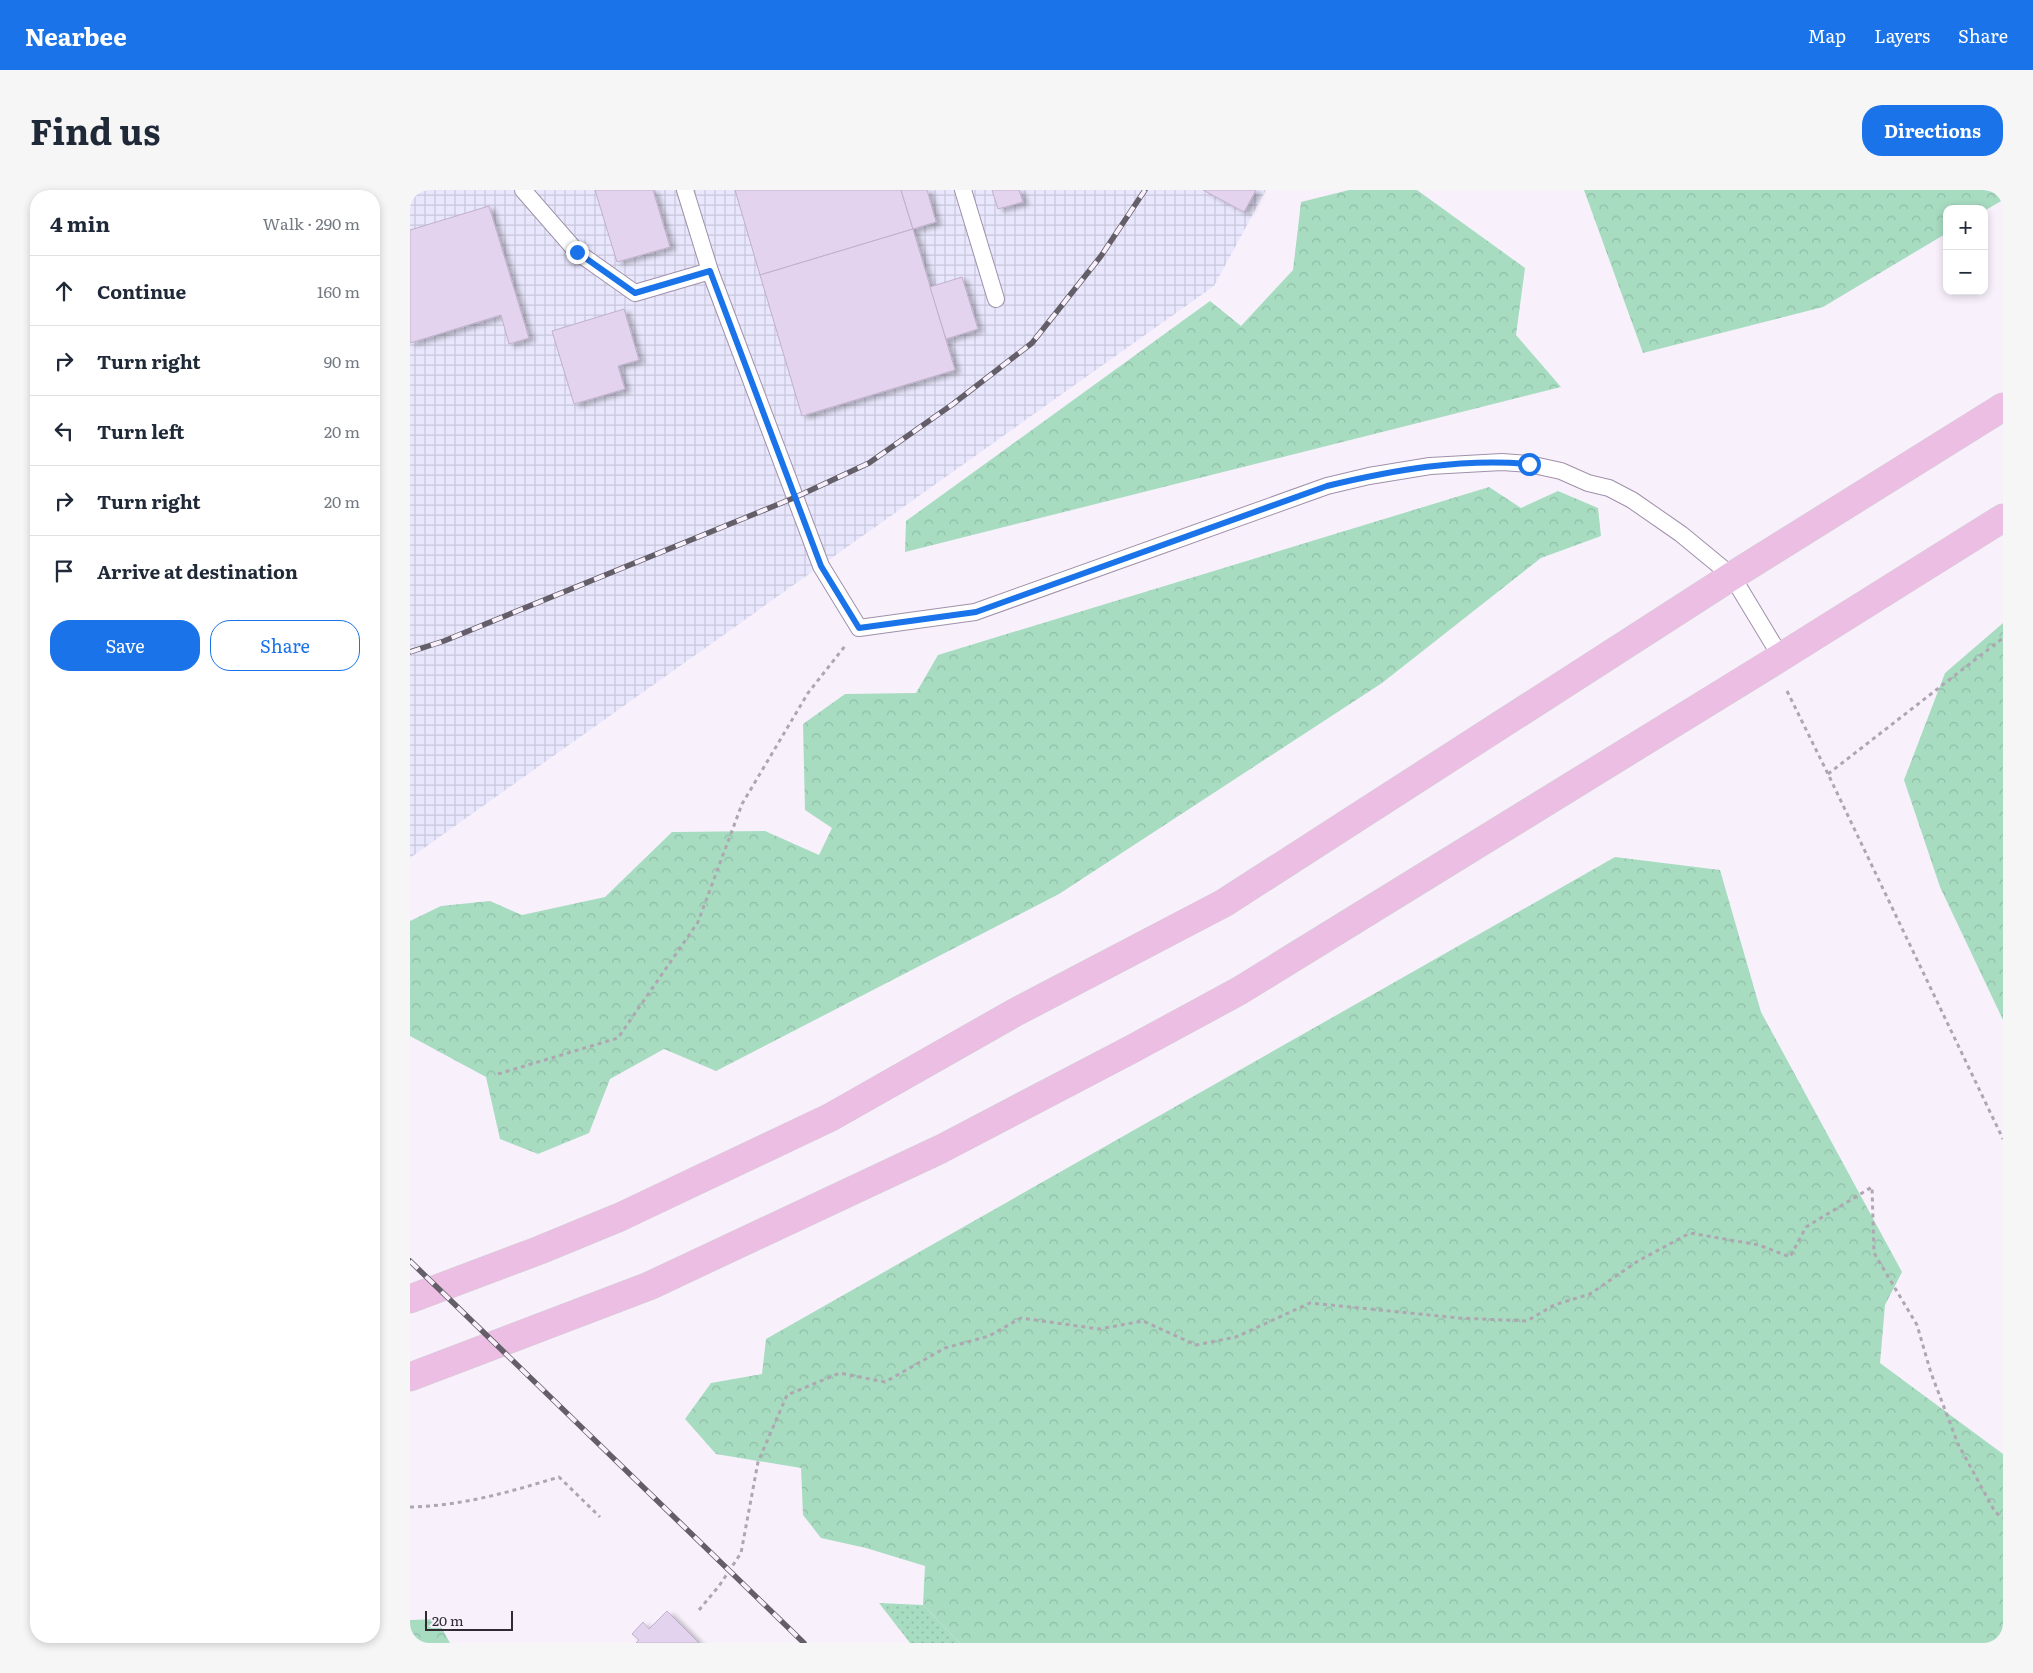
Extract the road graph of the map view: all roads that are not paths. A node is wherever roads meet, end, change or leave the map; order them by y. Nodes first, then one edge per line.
1 (523, 190) edge
2 (685, 190) edge
3 (964, 190) edge
4 (710, 271) junction
5 (996, 298) dead end
6 (2003, 407) edge
7 (2003, 518) edge
8 (1732, 576) junction
9 (1781, 657) junction
10 (410, 1299) edge
11 (410, 1377) edge

1 - 4 lane
2 - 4 lane
3 - 5 lane
4 - 8 lane
6 - 8 main road
7 - 9 main road
8 - 9 lane
8 - 10 main road
9 - 11 main road

